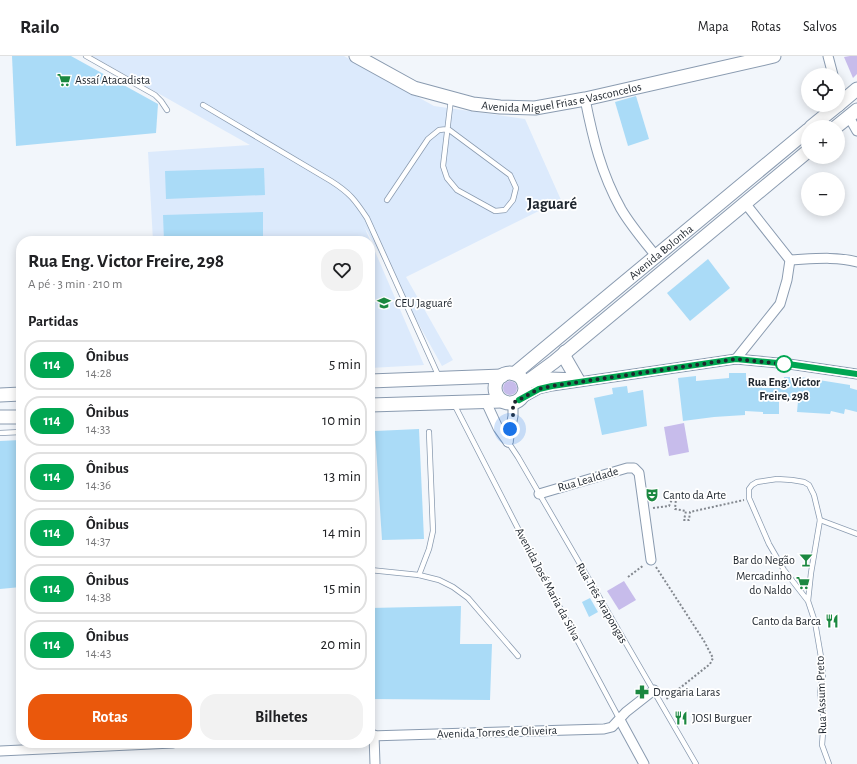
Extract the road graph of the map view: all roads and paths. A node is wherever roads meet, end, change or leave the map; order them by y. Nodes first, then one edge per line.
1 (86, 56) edge
2 (356, 56) edge
3 (774, 56) edge
4 (828, 56) edge
5 (831, 68) edge
6 (857, 89) edge
7 (845, 96) edge
8 (451, 99) junction
9 (585, 99) junction
10 (202, 105) dead end
11 (167, 110) dead end
12 (827, 112) edge
13 (853, 113) edge
14 (818, 120) edge
15 (844, 120) edge
16 (448, 129) junction
17 (857, 131) edge
18 (801, 136) edge
19 (801, 157) edge
20 (387, 200) dead end
21 (745, 203) junction
22 (656, 256) junction
23 (790, 260) junction
24 (857, 262) edge
25 (565, 352) junction
26 (736, 359) junction
27 (857, 374) edge
28 (508, 375) junction
29 (576, 377) junction
30 (440, 378) junction
31 (590, 380) junction
32 (375, 382) edge
33 (524, 385) junction
34 (16, 394) edge
35 (0, 395) edge
36 (512, 401) junction
37 (486, 402) junction
38 (453, 403) junction
39 (375, 405) edge
40 (0, 417) edge
41 (16, 417) edge
42 (16, 432) edge
43 (429, 432) dead end
44 (0, 433) edge
45 (508, 442) junction
46 (538, 494) junction
47 (749, 498) junction
48 (644, 509) junction
49 (820, 520) junction
50 (857, 534) edge
51 (652, 561) junction
52 (375, 571) edge
53 (419, 575) junction
54 (628, 577) dead end
55 (808, 601) junction
56 (518, 656) dead end
57 (654, 690) junction
58 (661, 703) junction
59 (620, 720) junction
60 (375, 736) edge
61 (16, 748) edge
62 (373, 748) edge
63 (0, 751) edge
64 (375, 764) edge
65 (644, 764) edge
66 (696, 764) edge
67 (829, 764) edge

1 - 11 lane
2 - 8 main road, Avenida Miguel Frias e Vasconcelos
3 - 9 main road, Avenida Miguel Frias e Vasconcelos
4 - 5 street
6 - 7 main road
8 - 9 main road, Avenida Miguel Frias e Vasconcelos
8 - 16 lane
9 - 22 street
10 - 30 lane
12 - 14 main road
13 - 15 main road
13 - 17 street
16 - 16 lane
16 - 20 lane
18 - 22 main road, Avenida Bolonha
19 - 21 main road, Avenida Bolonha
21 - 23 street
21 - 25 main road, Avenida Bolonha
22 - 28 main road, Avenida Bolonha
23 - 24 street
23 - 26 street
25 - 29 main road
25 - 33 main road, Avenida Bolonha
26 - 27 street
26 - 31 street
28 - 30 main road
28 - 33 main road
28 - 36 main road
29 - 31 street
29 - 33 street
30 - 32 main road
31 - 36 street
33 - 36 main road
34 - 35 main road
36 - 37 main road
36 - 45 street
37 - 38 main road
37 - 45 street
38 - 39 main road
38 - 59 lane, Avenida José Maria da Silva
40 - 41 main road
42 - 44 lane
43 - 53 lane
45 - 46 lane, Rua Três Arapongas
46 - 48 street, Rua Lealdade
46 - 57 lane, Rua Três Arapongas
47 - 48 path
47 - 49 lane, Rua Assum Preto
47 - 55 lane, Rua Assum Preto
48 - 51 street
49 - 50 lane
49 - 55 lane, Rua Assum Preto
51 - 54 path
51 - 58 path
52 - 53 lane
53 - 56 lane
55 - 67 lane, Rua Assum Preto
57 - 58 lane, Rua Três Arapongas
57 - 59 street, Avenida Torres de Oliveira
58 - 66 lane, Rua Três Arapongas
59 - 60 street, Avenida Torres de Oliveira
59 - 65 street, Avenida José Maria da Silva
61 - 63 street
62 - 64 street

